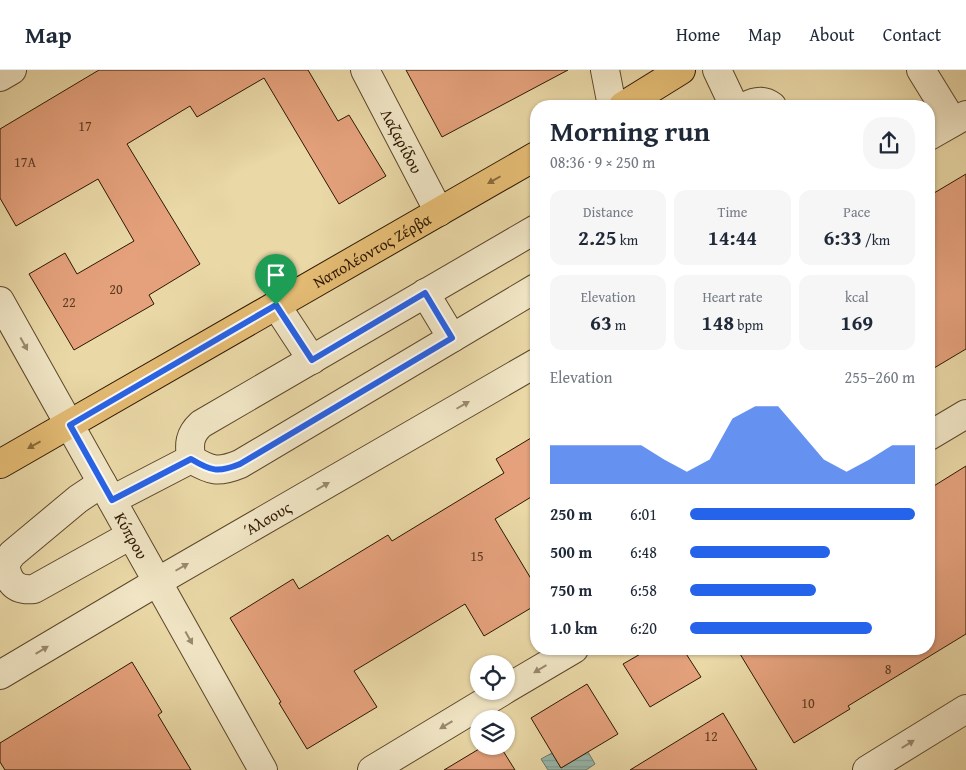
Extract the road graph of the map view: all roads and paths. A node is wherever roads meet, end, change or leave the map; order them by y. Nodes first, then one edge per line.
1 (12, 70) edge
2 (365, 70) edge
3 (604, 70) edge
4 (681, 70) edge
5 (718, 70) edge
6 (921, 70) edge
7 (0, 77) edge
8 (611, 100) edge
9 (633, 100) edge
10 (731, 100) edge
11 (959, 118) edge
12 (935, 132) edge
13 (530, 159) edge
14 (439, 212) junction
15 (530, 232) edge
16 (530, 292) edge
17 (425, 293) junction
18 (0, 302) edge
19 (276, 305) junction
20 (452, 338) junction
21 (312, 360) junction
22 (530, 366) edge
23 (966, 414) edge
24 (70, 425) junction
25 (935, 432) edge
26 (191, 459) junction
27 (0, 464) edge
28 (107, 491) junction
29 (131, 535) junction
30 (157, 582) junction
31 (564, 655) edge
32 (0, 675) edge
33 (515, 684) edge
34 (488, 700) edge
35 (966, 709) edge
36 (264, 770) edge
37 (372, 770) edge
38 (867, 770) edge

1 - 7 street
2 - 14 street, Λαζαρίδου
3 - 8 street
4 - 9 main road
5 - 10 street
6 - 11 street
11 - 12 street
13 -> 14 main road, Ναπολέοντος Ζέρβα
14 - 19 main road, Ναπολέοντος Ζέρβα
15 - 17 street
16 - 20 street
17 - 20 street
17 - 21 street
18 -> 24 street, Κύπρου
19 - 21 street
19 - 24 main road, Ναπολέοντος Ζέρβα
20 - 26 street
21 - 26 street
30 -> 22 street, Άλσους
23 - 25 street
24 -> 27 main road, Ναπολέοντος Ζέρβα
24 - 28 street, Κύπρου
26 - 28 street
28 - 29 street, Κύπρου
28 - 29 street
29 - 30 street, Κύπρου
32 -> 30 street, Άλσους
30 -> 36 street, Κύπρου
31 -> 33 street
34 -> 37 street
38 -> 35 street

